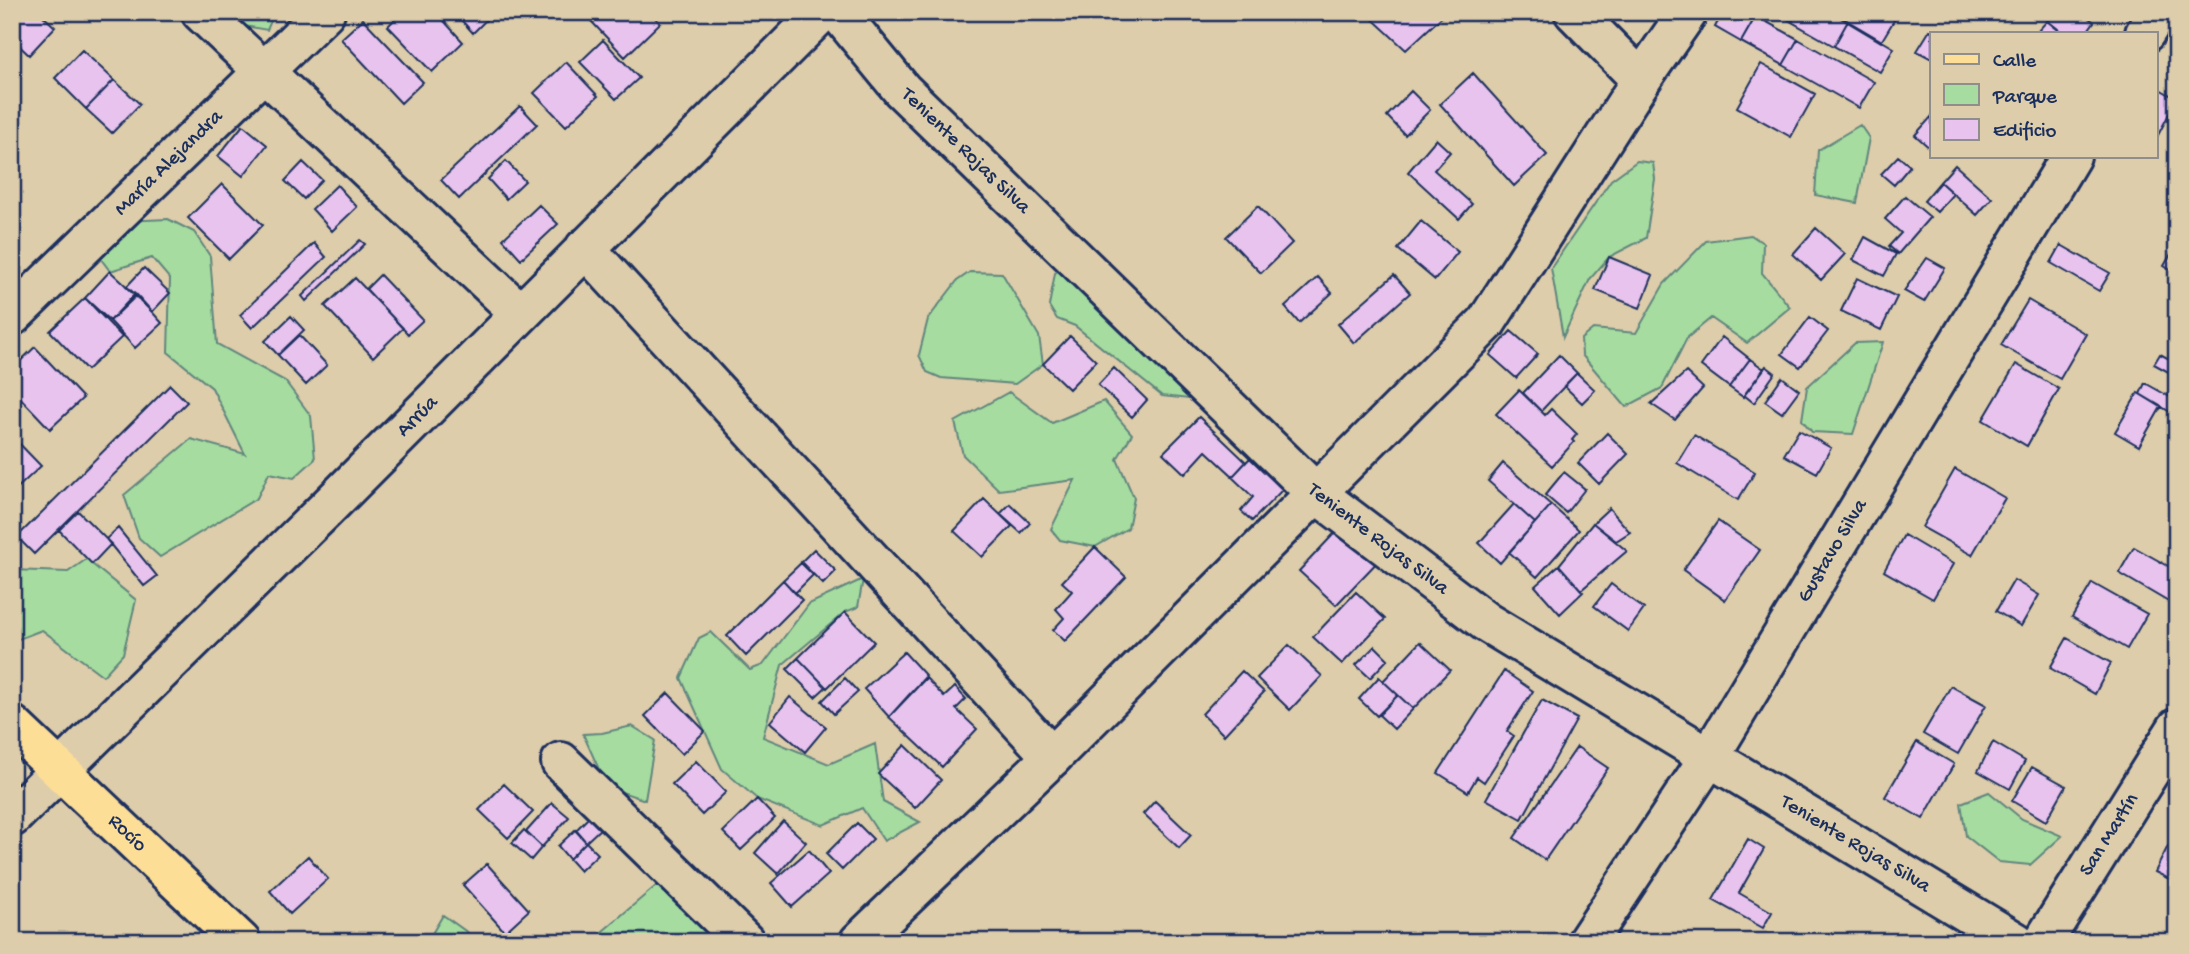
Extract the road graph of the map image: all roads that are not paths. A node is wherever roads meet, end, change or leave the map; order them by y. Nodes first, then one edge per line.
1 (201, 12) edge
2 (325, 12) edge
3 (822, 12) edge
4 (838, 12) edge
5 (1574, 12) edge
6 (1688, 12) edge
7 (2158, 12) edge
8 (2146, 32) edge
9 (263, 71) junction
10 (1641, 80) junction
11 (2070, 158) edge
12 (584, 248) junction
13 (520, 313) junction
14 (12, 316) edge
15 (1317, 494) junction
16 (12, 725) edge
17 (2177, 728) edge
18 (1710, 756) junction
19 (1052, 757) junction
20 (561, 762) dead end
21 (60, 772) junction
22 (12, 817) edge
23 (241, 942) edge
24 (744, 942) edge
25 (859, 942) edge
26 (1587, 942) edge
27 (2016, 942) edge
28 (2043, 942) edge

1 - 9 street
2 - 9 street, María Alejandra
3 - 12 street, Arrúa
4 - 15 street, Teniente Rojas Silva
5 - 10 street
6 - 10 street
7 - 8 street
9 - 13 street
9 - 14 street, María Alejandra
10 - 15 street
11 - 18 street, Gustavo Silva
12 - 13 street, Arrúa
12 - 19 street
13 - 21 street, Arrúa
15 - 18 street, Teniente Rojas Silva
15 - 19 street
16 - 21 main road, Rocío
17 - 28 street, San Martín
18 - 26 street, Gustavo Silva
18 - 27 street, Teniente Rojas Silva
19 - 25 street
20 - 24 street
21 - 22 street, Arrúa
21 - 23 main road, Rocío

